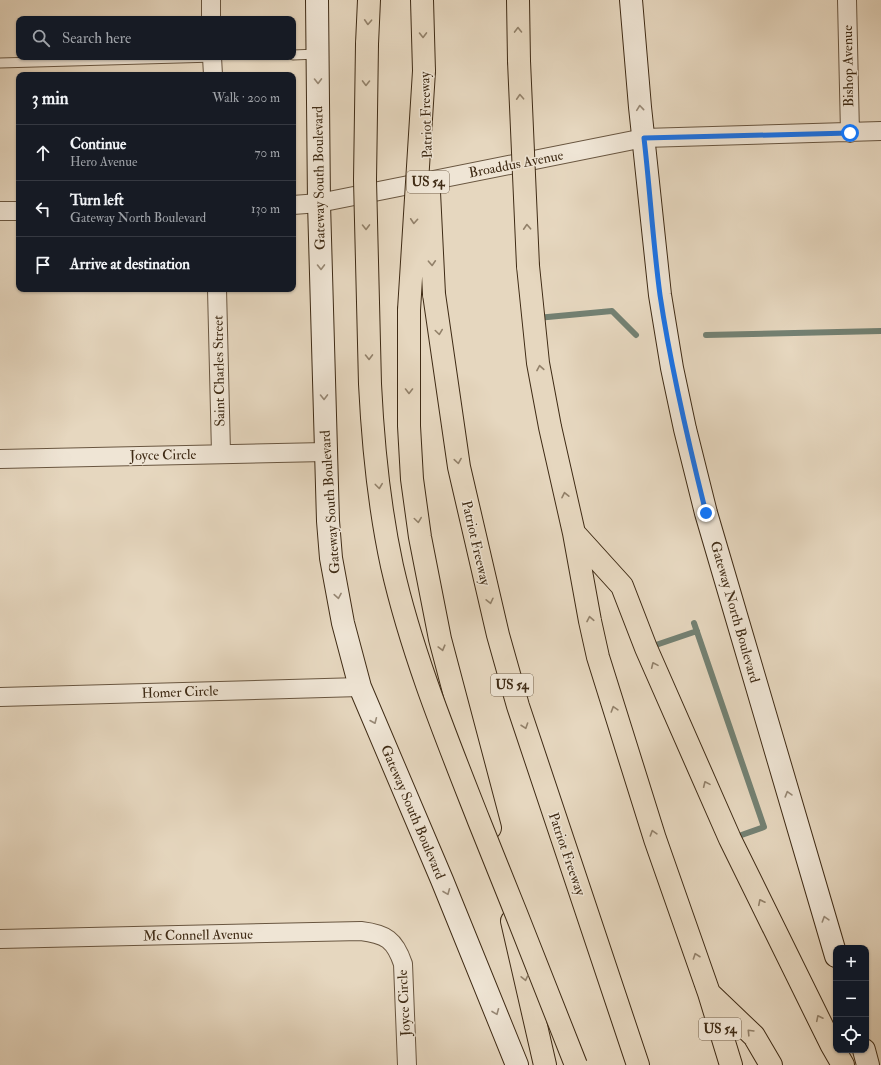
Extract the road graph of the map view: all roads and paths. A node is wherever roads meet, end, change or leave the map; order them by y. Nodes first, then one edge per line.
1 (211, 0) edge
2 (317, 0) edge
3 (369, 0) edge
4 (422, 0) edge
5 (518, 0) edge
6 (631, 0) edge
7 (847, 0) edge
8 (211, 16) edge
9 (317, 54) junction
10 (296, 55) edge
11 (121, 60) edge
12 (212, 60) edge
13 (0, 64) edge
14 (424, 71) junction
15 (213, 72) edge
16 (881, 131) edge
17 (850, 133) junction
18 (644, 138) junction
19 (319, 203) junction
20 (296, 205) edge
21 (0, 211) edge
22 (16, 211) edge
23 (217, 292) edge
24 (325, 452) junction
25 (221, 453) junction
26 (0, 458) edge
27 (574, 534) junction
28 (360, 687) junction
29 (0, 697) edge
30 (0, 939) edge
31 (393, 943) joint
32 (833, 946) edge
33 (709, 993) junction
34 (865, 1053) edge
35 (407, 1065) edge
36 (517, 1065) edge
37 (545, 1065) edge
38 (576, 1065) edge
39 (638, 1065) edge
40 (731, 1065) edge
41 (771, 1065) edge
42 (843, 1065) edge
43 (868, 1065) edge

1 - 8 street
2 - 9 main road, Gateway South Boulevard
3 -> 38 highway, bridge
4 -> 14 highway, Patriot Freeway / US 54
27 -> 5 highway, US 54, bridge
18 -> 6 main road, Gateway North Boulevard
7 - 17 street, Bishop Avenue
9 - 10 lane
9 -> 19 main road, Gateway South Boulevard
11 - 13 lane
12 - 15 street
14 -> 37 highway, bridge
14 -> 39 highway, Patriot Freeway / US 54, bridge
16 - 17 street, Broaddus Avenue
17 - 18 street, Broaddus Avenue
18 - 19 street, Broaddus Avenue
32 -> 18 main road, Gateway North Boulevard
19 - 20 street, Broaddus Avenue
19 -> 24 main road, Gateway South Boulevard
21 - 22 street
23 - 25 street, Saint Charles Street
24 - 25 street, Joyce Circle
24 -> 28 main road, Gateway South Boulevard
25 - 26 street, Joyce Circle
33 -> 27 highway, US 54
42 -> 27 highway
28 - 29 street, Homer Circle
28 -> 36 main road, Gateway South Boulevard
30 - 31 street, Mc Connell Avenue
31 - 35 street, Joyce Circle
33 - 40 highway, US 54
41 -> 33 highway
34 - 43 main road

